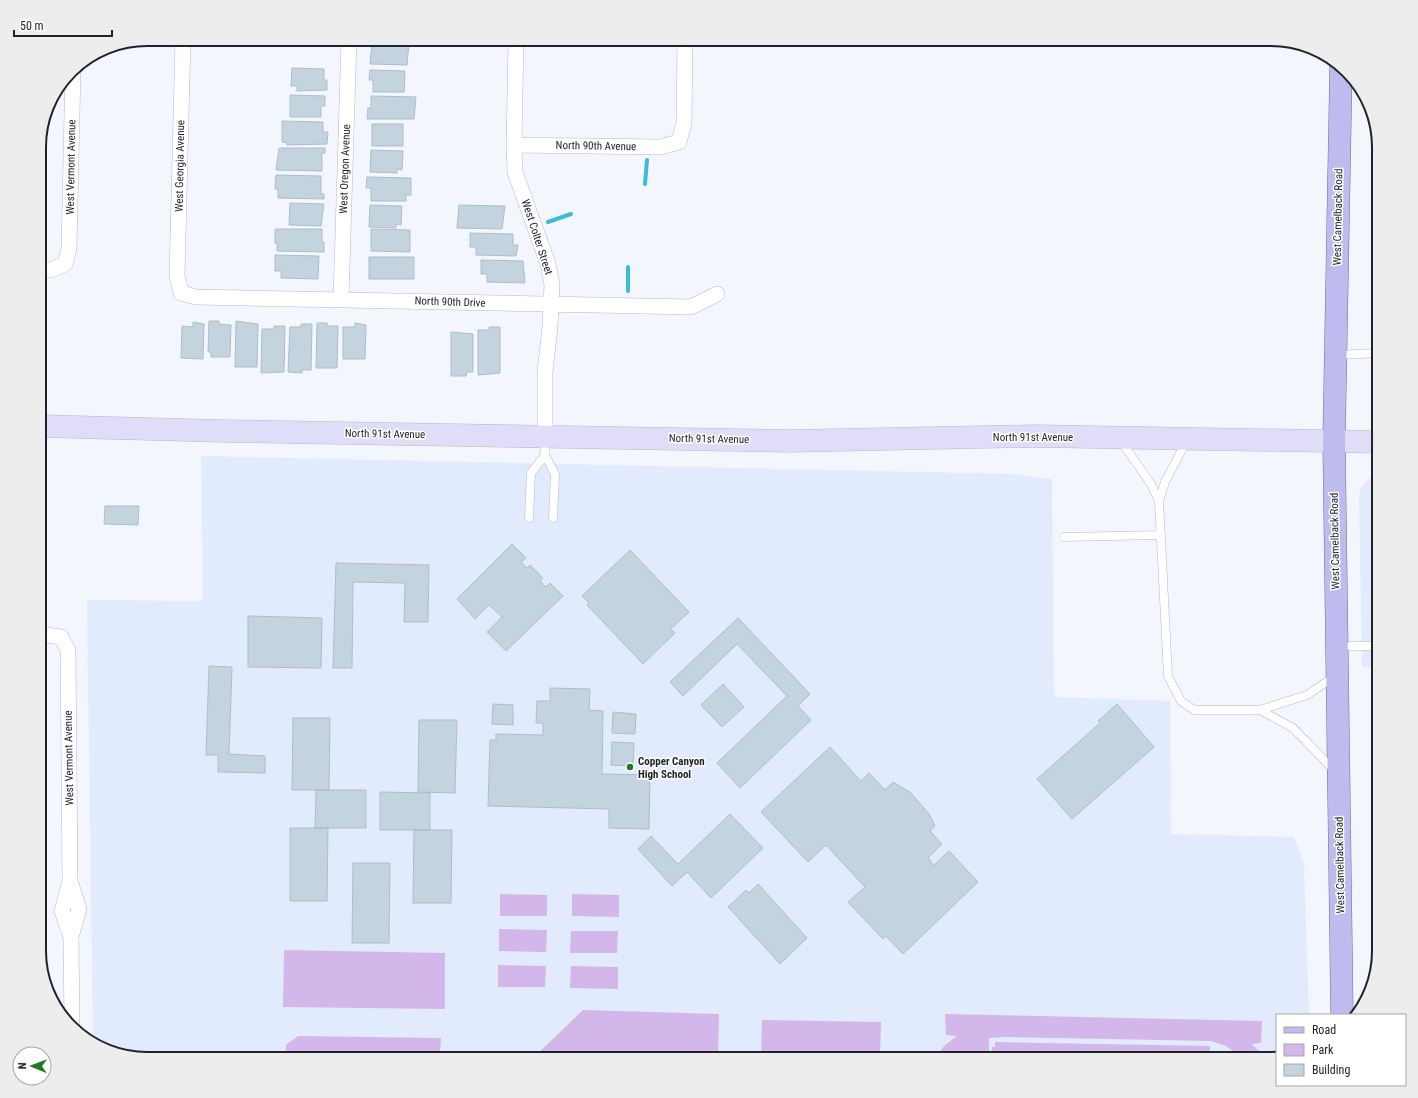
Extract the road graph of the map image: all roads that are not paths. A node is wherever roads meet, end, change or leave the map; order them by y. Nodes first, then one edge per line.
1 (183, 46) edge
2 (349, 46) edge
3 (516, 46) edge
4 (685, 46) edge
5 (1341, 73) edge
6 (73, 78) edge
7 (514, 144) junction
8 (46, 270) edge
9 (181, 293) joint
10 (717, 294) dead end
11 (341, 300) junction
12 (551, 305) junction
13 (1372, 353) edge
14 (1335, 355) junction
15 (46, 426) edge
16 (1118, 437) junction
17 (1188, 438) junction
18 (1334, 441) junction
19 (1372, 442) edge
20 (545, 446) junction
21 (1159, 501) junction
22 (529, 518) dead end
23 (553, 518) dead end
24 (1161, 535) junction
25 (1064, 537) dead end
26 (46, 635) edge
27 (1336, 646) junction
28 (1372, 646) edge
29 (1337, 676) junction
30 (1260, 710) junction
31 (1338, 775) junction
32 (1342, 1014) edge
33 (72, 1019) edge

1 - 9 street, West Georgia Avenue
2 - 11 street, West Oregon Avenue
3 - 7 street, West Colter Street
4 - 7 street, North 90th Avenue
5 - 14 main road, West Camelback Road
6 - 8 street, West Vermont Avenue
7 - 12 street, West Colter Street
9 - 11 street, North 90th Drive
10 - 12 street, North 90th Drive
11 - 12 street, North 90th Drive
12 - 20 street, West Colter Street
13 - 14 lane
14 - 18 main road, West Camelback Road
15 - 20 main road, North 91st Avenue
16 - 17 main road, North 91st Avenue
16 - 20 main road, North 91st Avenue
16 - 21 lane
17 - 18 main road, North 91st Avenue
17 - 21 lane
18 - 19 main road, North 91st Avenue
18 - 27 main road, West Camelback Road
20 - 22 lane
20 - 23 lane
21 - 24 lane
24 - 25 lane
24 - 30 lane
26 - 33 street, West Vermont Avenue
27 - 28 lane
27 - 29 main road, West Camelback Road
29 - 30 lane
29 - 31 main road, West Camelback Road
30 - 31 lane
31 - 32 main road, West Camelback Road

